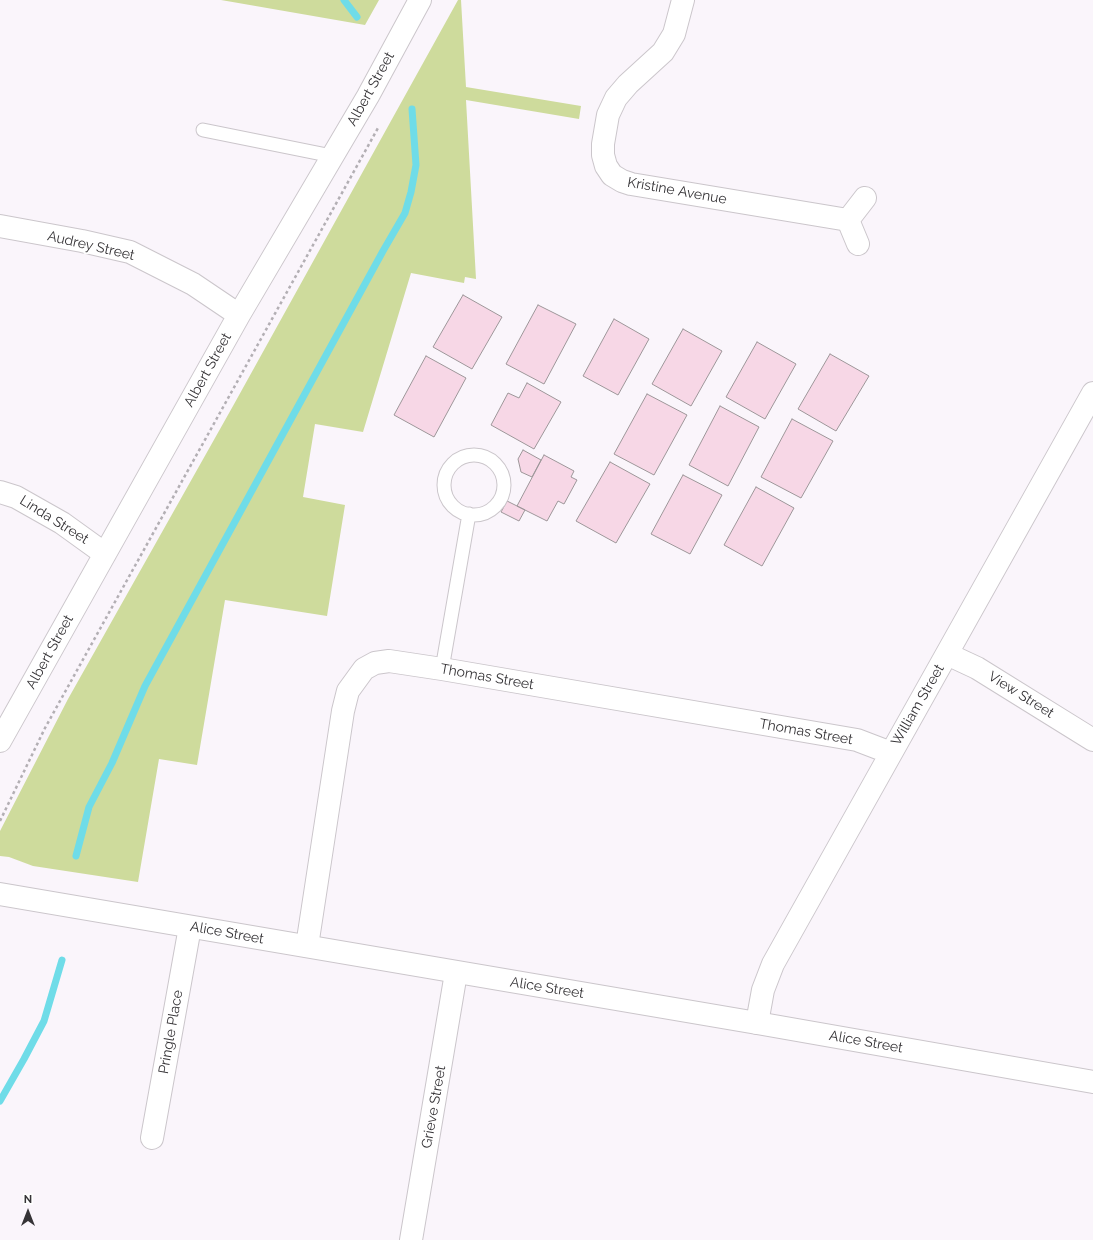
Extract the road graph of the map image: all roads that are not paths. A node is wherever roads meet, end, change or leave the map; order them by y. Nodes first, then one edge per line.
1 (420, 0) edge
2 (683, 0) edge
3 (203, 130) dead end
4 (332, 156) junction
5 (865, 198) dead end
6 (848, 220) junction
7 (0, 226) edge
8 (858, 244) dead end
9 (239, 315) junction
10 (1093, 393) edge
11 (0, 492) edge
12 (469, 514) junction
13 (105, 554) junction
14 (947, 654) junction
15 (442, 669) junction
16 (1093, 740) edge
17 (0, 741) edge
18 (891, 753) junction
19 (0, 894) edge
20 (190, 927) junction
21 (307, 946) junction
22 (456, 973) junction
23 (757, 1023) junction
24 (1093, 1082) edge
25 (152, 1138) dead end
26 (411, 1240) edge

1 - 4 street, Albert Street
2 - 6 street, Kristine Avenue
3 - 4 lane
4 - 9 street, Albert Street
5 - 6 street
6 - 8 street
7 - 9 street, Audrey Street
9 - 13 street, Albert Street
10 - 14 street, William Street
11 - 13 street, Linda Street
12 - 12 lane
12 - 15 lane
13 - 17 street, Albert Street
14 - 16 street, View Street
14 - 18 street, William Street
15 - 18 street, Thomas Street
15 - 21 street, Thomas Street
18 - 23 street, William Street
19 - 20 street, Alice Street
20 - 21 street, Alice Street
20 - 25 street, Pringle Place
21 - 22 street, Alice Street
22 - 23 street, Alice Street
22 - 26 street, Grieve Street
23 - 24 street, Alice Street

